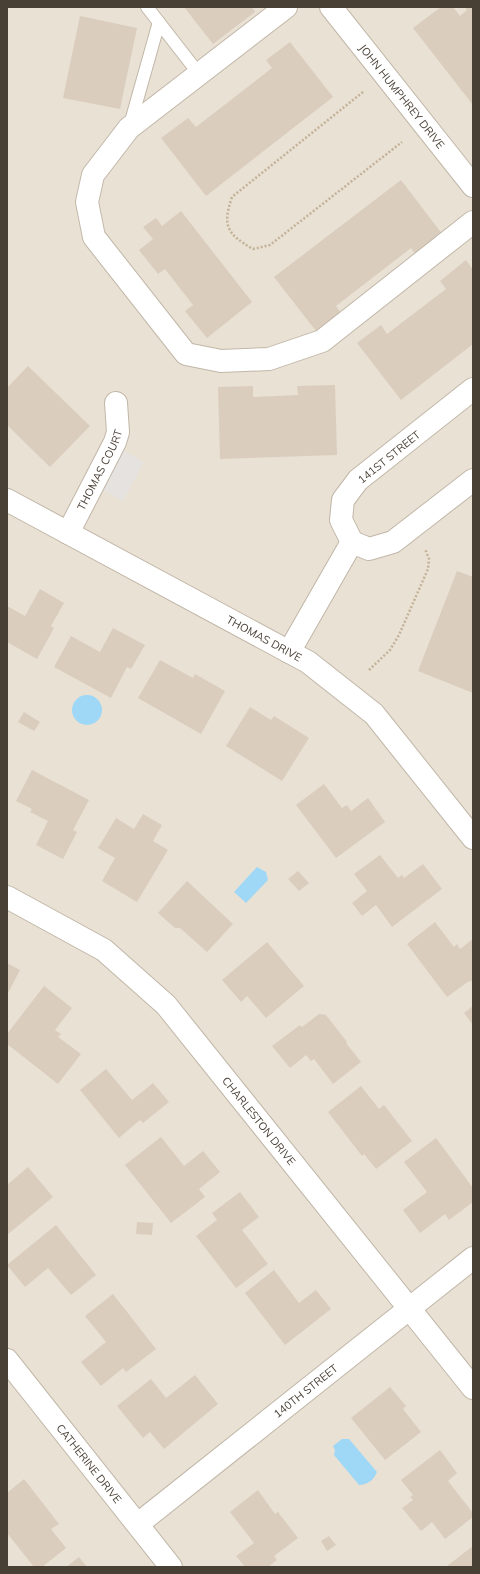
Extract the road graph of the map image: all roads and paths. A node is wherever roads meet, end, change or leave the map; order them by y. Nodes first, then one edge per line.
1 (147, 7) edge
2 (286, 7) edge
3 (331, 7) edge
4 (159, 22) junction
5 (199, 74) junction
6 (363, 92) dead end
7 (129, 128) junction
8 (402, 142) dead end
9 (473, 186) edge
10 (473, 222) edge
11 (473, 389) edge
12 (116, 403) dead end
13 (473, 480) edge
14 (7, 500) edge
15 (68, 533) junction
16 (352, 542) junction
17 (425, 549) dead end
18 (289, 652) junction
19 (369, 670) dead end
20 (473, 838) edge
21 (7, 897) edge
22 (473, 1258) edge
23 (410, 1308) junction
24 (7, 1360) edge
25 (473, 1388) edge
26 (138, 1524) junction
27 (172, 1567) edge

1 - 4 lane
2 - 5 street
3 - 9 street, JOHN HUMPHREY DRIVE
4 - 5 lane
4 - 7 lane
5 - 7 street
6 - 8 path
7 - 10 street
11 - 16 street, 141ST STREET
12 - 15 street, THOMAS COURT
13 - 16 street
14 - 15 street, THOMAS DRIVE
15 - 18 street, THOMAS DRIVE
16 - 18 street
17 - 19 path
18 - 20 street, THOMAS DRIVE
21 - 23 street, CHARLESTON DRIVE
22 - 23 street, 140TH STREET
23 - 25 street, CHARLESTON DRIVE
23 - 26 street, 140TH STREET
24 - 26 street, CATHERINE DRIVE
26 - 27 street, CATHERINE DRIVE

